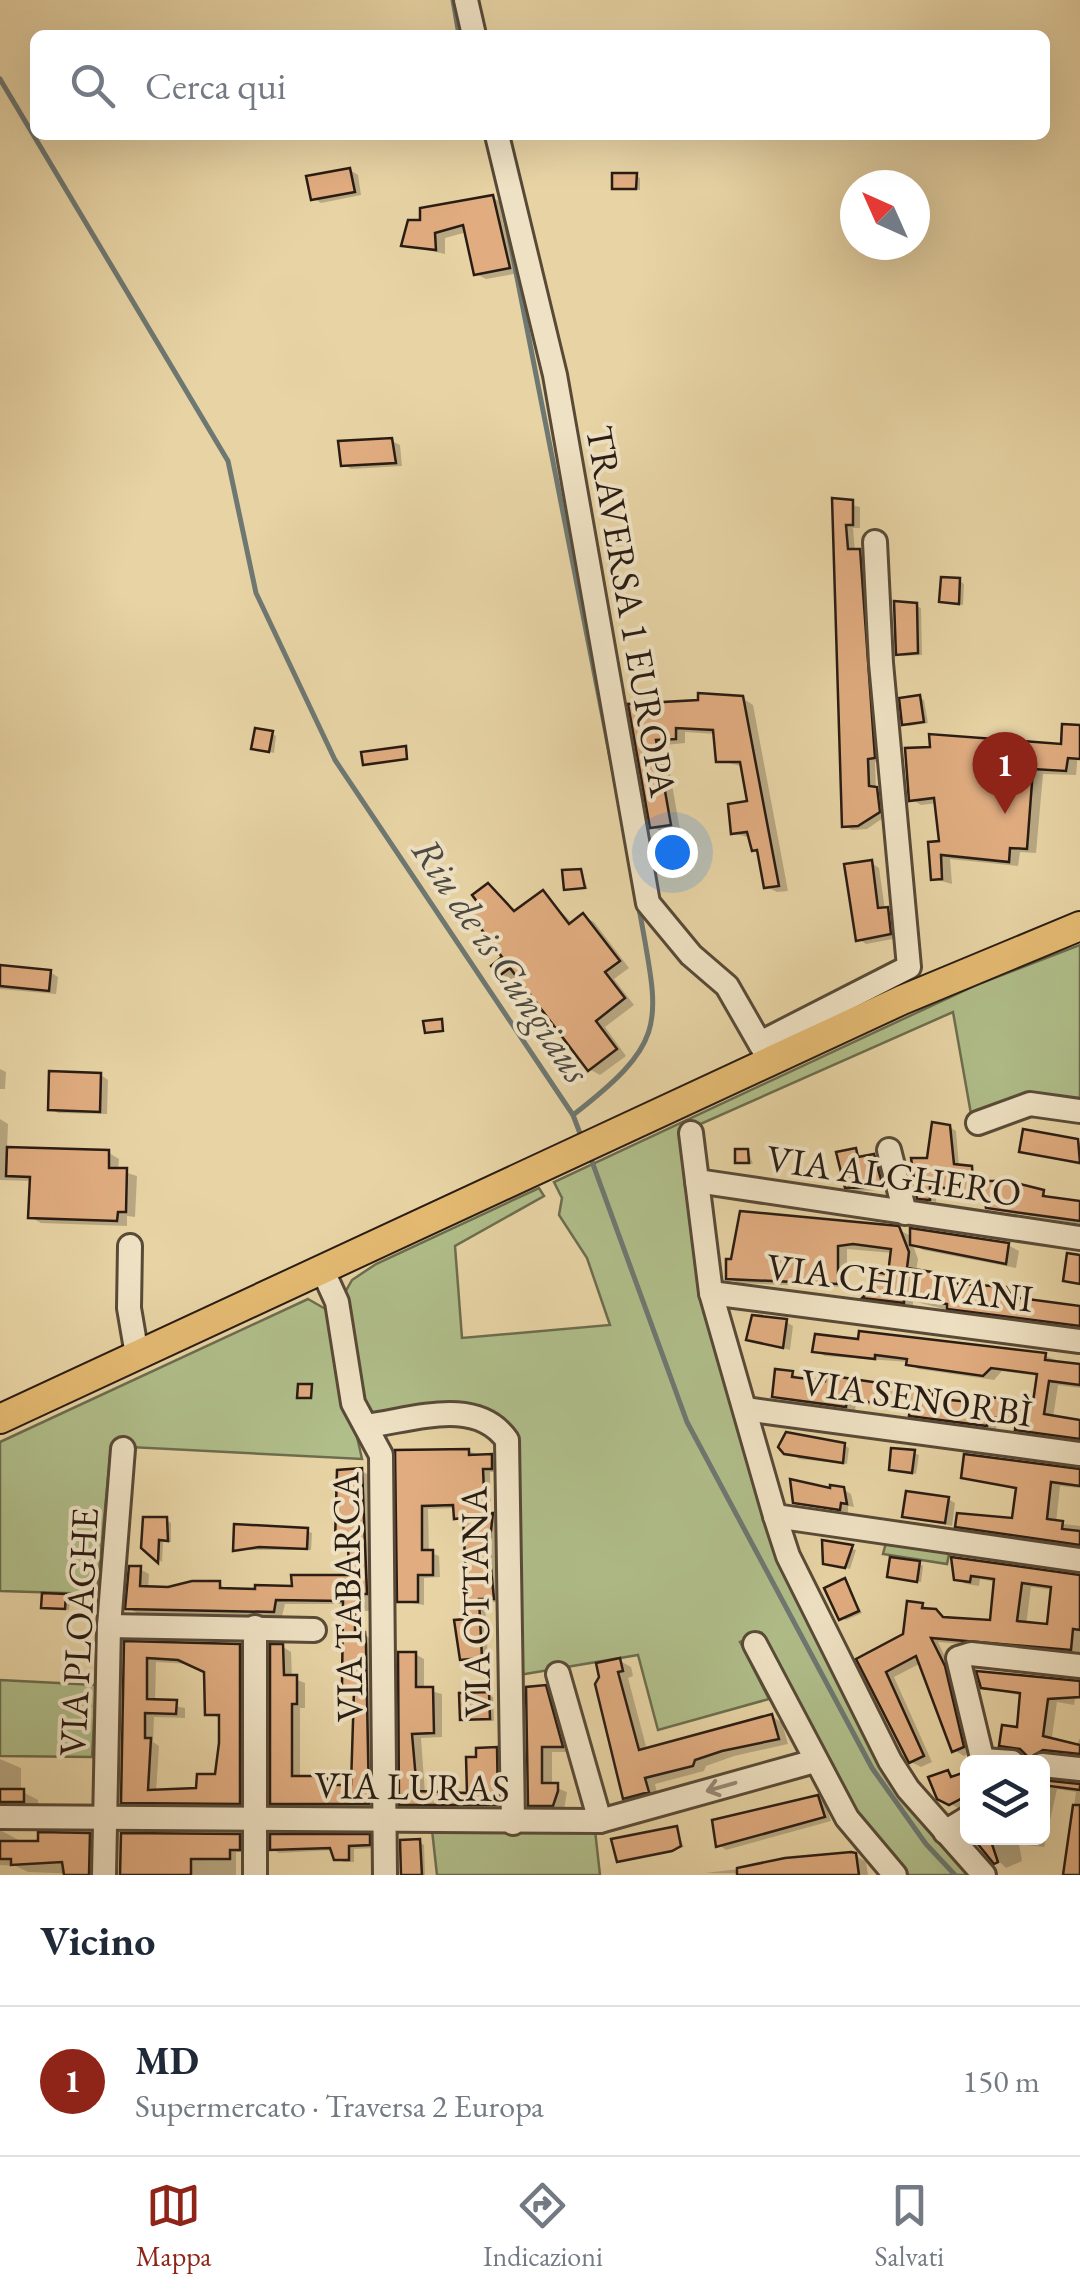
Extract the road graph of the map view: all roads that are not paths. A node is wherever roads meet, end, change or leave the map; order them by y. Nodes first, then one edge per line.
1 (466, 0) edge
2 (473, 30) edge
3 (498, 140) edge
4 (875, 542) dead end
5 (1080, 926) edge
6 (765, 1052) junction
7 (1080, 1111) edge
8 (978, 1123) dead end
9 (692, 1133) dead end
10 (889, 1150) dead end
11 (697, 1181) junction
12 (905, 1213) junction
13 (1080, 1238) edge
14 (130, 1246) dead end
15 (322, 1269) junction
16 (711, 1293) junction
17 (1080, 1341) edge
18 (137, 1355) junction
19 (745, 1409) junction
20 (0, 1418) edge
21 (366, 1426) junction
22 (124, 1449) dead end
23 (1080, 1454) edge
24 (775, 1516) junction
25 (1080, 1560) edge
26 (109, 1626) junction
27 (254, 1628) junction
28 (314, 1630) dead end
29 (755, 1644) dead end
30 (1080, 1666) edge
31 (558, 1674) dead end
32 (982, 1755) edge
33 (815, 1761) junction
34 (1050, 1767) edge
35 (1080, 1769) edge
36 (0, 1817) edge
37 (104, 1818) junction
38 (254, 1819) junction
39 (600, 1821) junction
40 (385, 1822) junction
41 (514, 1823) junction
42 (960, 1823) edge
43 (945, 1832) junction
44 (104, 1875) edge
45 (255, 1875) edge
46 (386, 1875) edge
47 (895, 1875) edge
48 (984, 1875) edge

1 - 2 street
3 - 6 street, TRAVERSA 1 EUROPA
4 - 6 street
5 - 6 main road
6 - 15 main road
7 - 8 street
9 - 11 street
10 - 12 street
11 - 12 street, VIA ALGHERO
11 - 16 street
12 - 13 street, VIA ALGHERO
14 - 18 street
15 - 18 main road
15 - 21 street, VIA TABARCA
16 - 17 street, VIA CHILIVANI
16 - 19 street
18 - 20 main road
19 - 23 street, VIA SENORBÌ
19 - 24 street
21 - 40 street, VIA TABARCA
21 - 41 street, VIA OTTANA
22 - 26 street, VIA PLOAGHE
24 - 25 street
24 - 43 street
26 - 27 street
26 - 37 street, VIA PLOAGHE
27 - 28 street
27 - 38 street
29 - 33 street
30 - 32 street
31 - 39 street
33 -> 39 street, VIA LURAS
33 - 47 street
34 - 35 street
36 - 37 street, VIA LURAS
37 - 38 street, VIA LURAS
37 - 44 street, VIA PLOAGHE
38 - 40 street, VIA LURAS
38 - 45 street
39 - 41 street, VIA LURAS
40 - 41 street, VIA LURAS
40 - 46 street, VIA TABARCA
42 - 43 street
43 - 48 street

